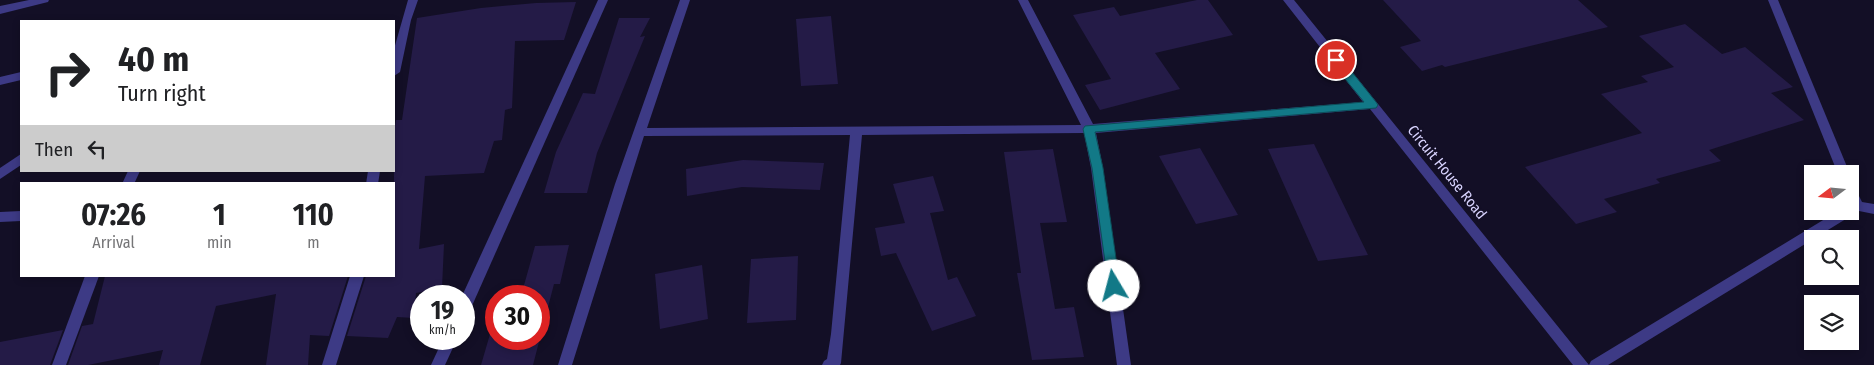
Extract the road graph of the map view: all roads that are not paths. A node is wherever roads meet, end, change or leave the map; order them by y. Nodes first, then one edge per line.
1 (44, 0) edge
2 (413, 0) edge
3 (603, 0) edge
4 (685, 0) edge
5 (1023, 0) edge
6 (1288, 0) edge
7 (1774, 0) edge
8 (0, 10) edge
9 (406, 20) junction
10 (395, 21) edge
11 (395, 68) edge
12 (20, 76) edge
13 (0, 81) edge
14 (1372, 105) junction
15 (1089, 129) junction
16 (856, 130) junction
17 (639, 132) junction
18 (20, 160) edge
19 (1840, 165) edge
20 (0, 174) edge
21 (1859, 209) edge
22 (1874, 209) edge
23 (0, 216) edge
24 (20, 216) edge
25 (1834, 220) edge
26 (92, 277) edge
27 (357, 277) edge
28 (474, 285) edge
29 (445, 350) edge
30 (60, 365) edge
31 (329, 365) edge
32 (438, 365) edge
33 (565, 365) edge
34 (829, 365) edge
35 (1124, 365) edge
36 (1582, 365) edge
37 (1596, 365) edge

1 - 8 street
2 - 9 street
3 - 28 street
4 - 17 street
5 - 15 street
6 - 14 street, Circuit House Road
7 - 19 street
9 - 10 street
9 - 11 street
12 - 13 street
14 - 15 street
14 - 36 street, Circuit House Road
15 - 16 street
15 - 35 street
16 - 17 street
16 - 34 street
17 - 33 street
18 - 20 street
21 - 22 street
23 - 24 street
25 - 37 street
26 - 30 street
27 - 31 street
29 - 32 street

